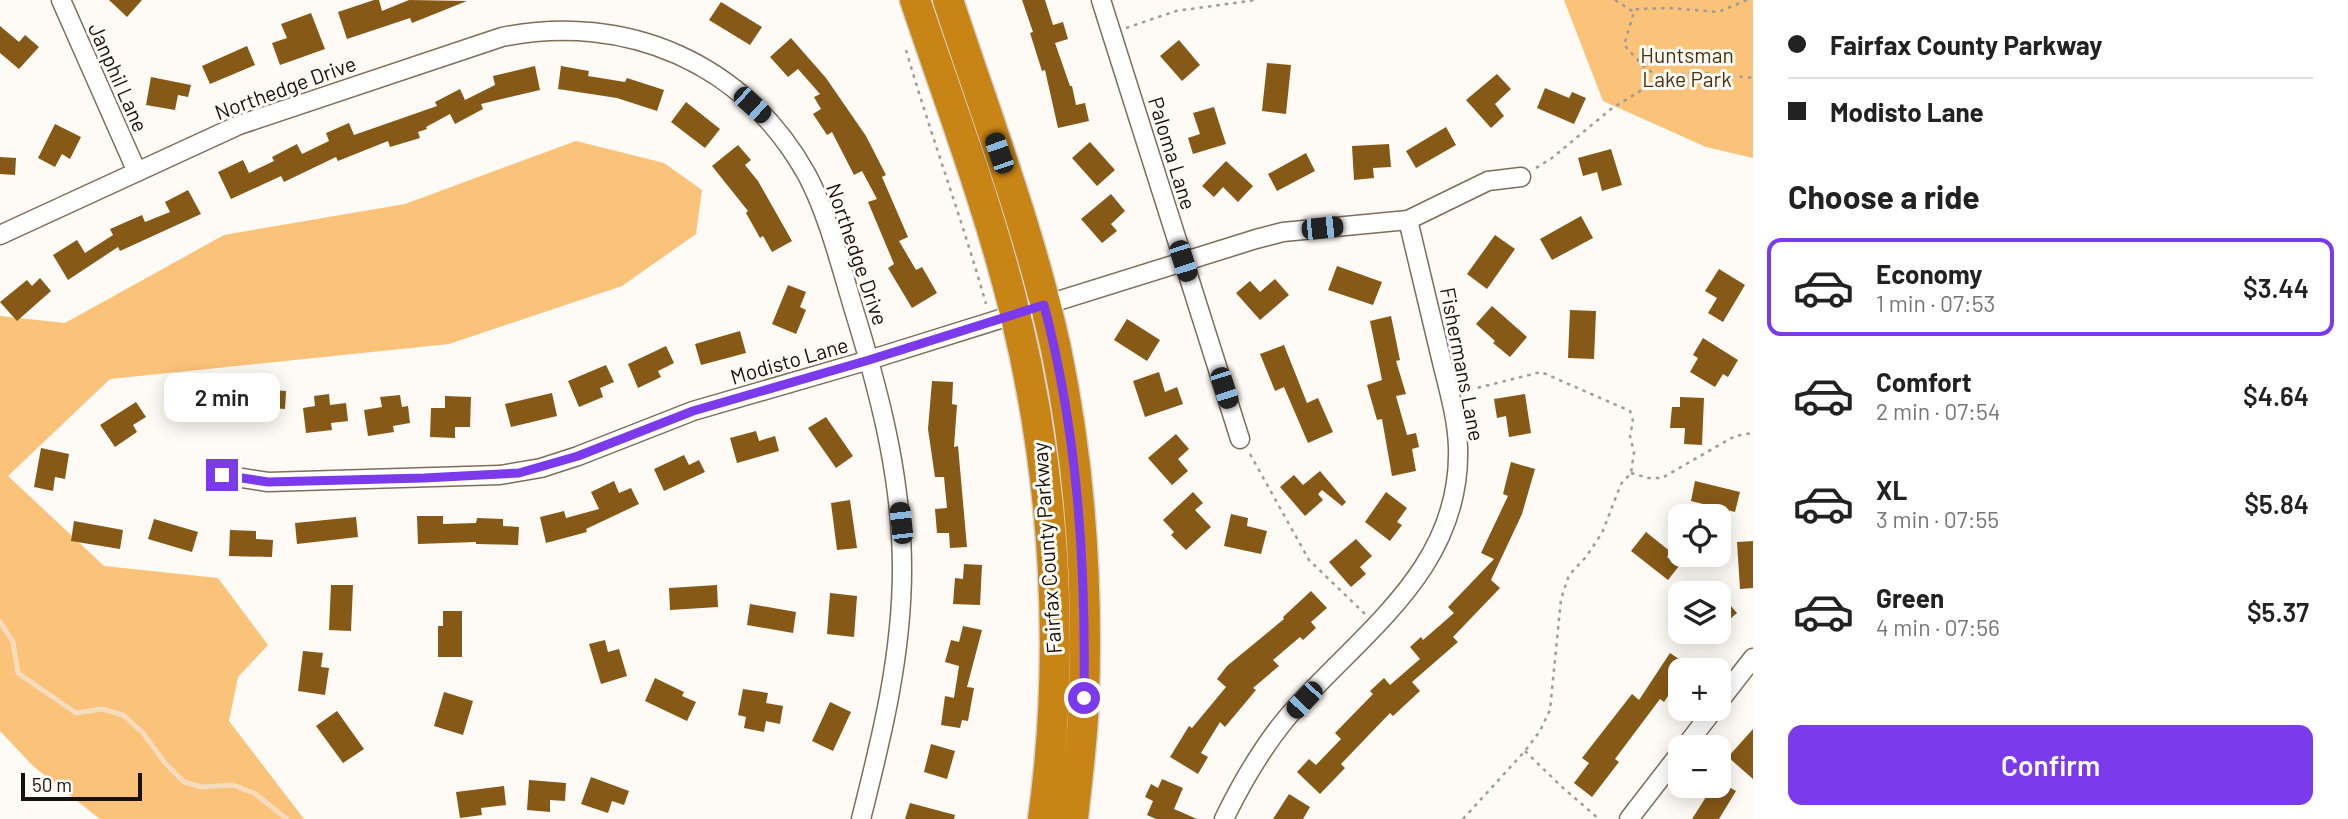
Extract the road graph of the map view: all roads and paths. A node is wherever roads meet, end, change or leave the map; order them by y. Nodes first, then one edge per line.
1 (61, 0) edge
2 (915, 0) edge
3 (948, 0) edge
4 (1101, 0) edge
5 (1256, 0) edge
6 (1615, 0) edge
7 (1747, 0) edge
8 (1634, 12) junction
9 (1112, 33) junction
10 (905, 47) dead end
11 (1661, 78) junction
12 (1753, 78) edge
13 (137, 172) junction
14 (1521, 177) joint
15 (1408, 220) junction
16 (0, 235) edge
17 (1183, 261) junction
18 (983, 291) dead end
19 (1044, 305) junction
20 (1015, 314) junction
21 (869, 360) junction
22 (1450, 394) junction
23 (1753, 433) edge
24 (1240, 439) joint
25 (1631, 472) junction
26 (222, 475) dead end
27 (1376, 624) junction
28 (1753, 658) edge
29 (1731, 686) edge
30 (1705, 721) edge
31 (1694, 735) edge
32 (1525, 751) junction
33 (1668, 769) edge
34 (861, 819) edge
35 (1043, 819) edge
36 (1073, 819) edge
37 (1224, 819) edge
38 (1463, 819) edge
39 (1599, 819) edge
40 (1629, 819) edge

1 - 13 street, Janphil Lane
2 - 20 highway, Fairfax County Parkway
3 - 19 highway, Fairfax County Parkway
4 - 9 street, Paloma Lane
5 - 9 path
6 - 8 path
7 - 8 path
8 - 11 path
9 - 17 street, Paloma Lane
10 - 18 path
11 - 12 path
11 - 14 path
13 - 16 street, Northedge Drive
13 - 21 street, Northedge Drive
14 - 15 street, Modisto Lane
15 - 17 street, Modisto Lane
15 - 22 street, Fishermans Lane
17 - 19 street, Modisto Lane
17 - 24 street, Paloma Lane
19 - 20 street, Modisto Lane
19 - 36 highway, Fairfax County Parkway
20 - 21 street, Modisto Lane
20 - 35 highway, Fairfax County Parkway
21 - 26 street, Modisto Lane
21 - 34 street, Northedge Drive
22 - 25 path
22 - 27 street, Fishermans Lane
23 - 25 path
24 - 27 path
25 - 32 path
27 - 37 street, Fishermans Lane
28 - 29 street
30 - 31 street
32 - 38 path
32 - 39 path
33 - 40 street

